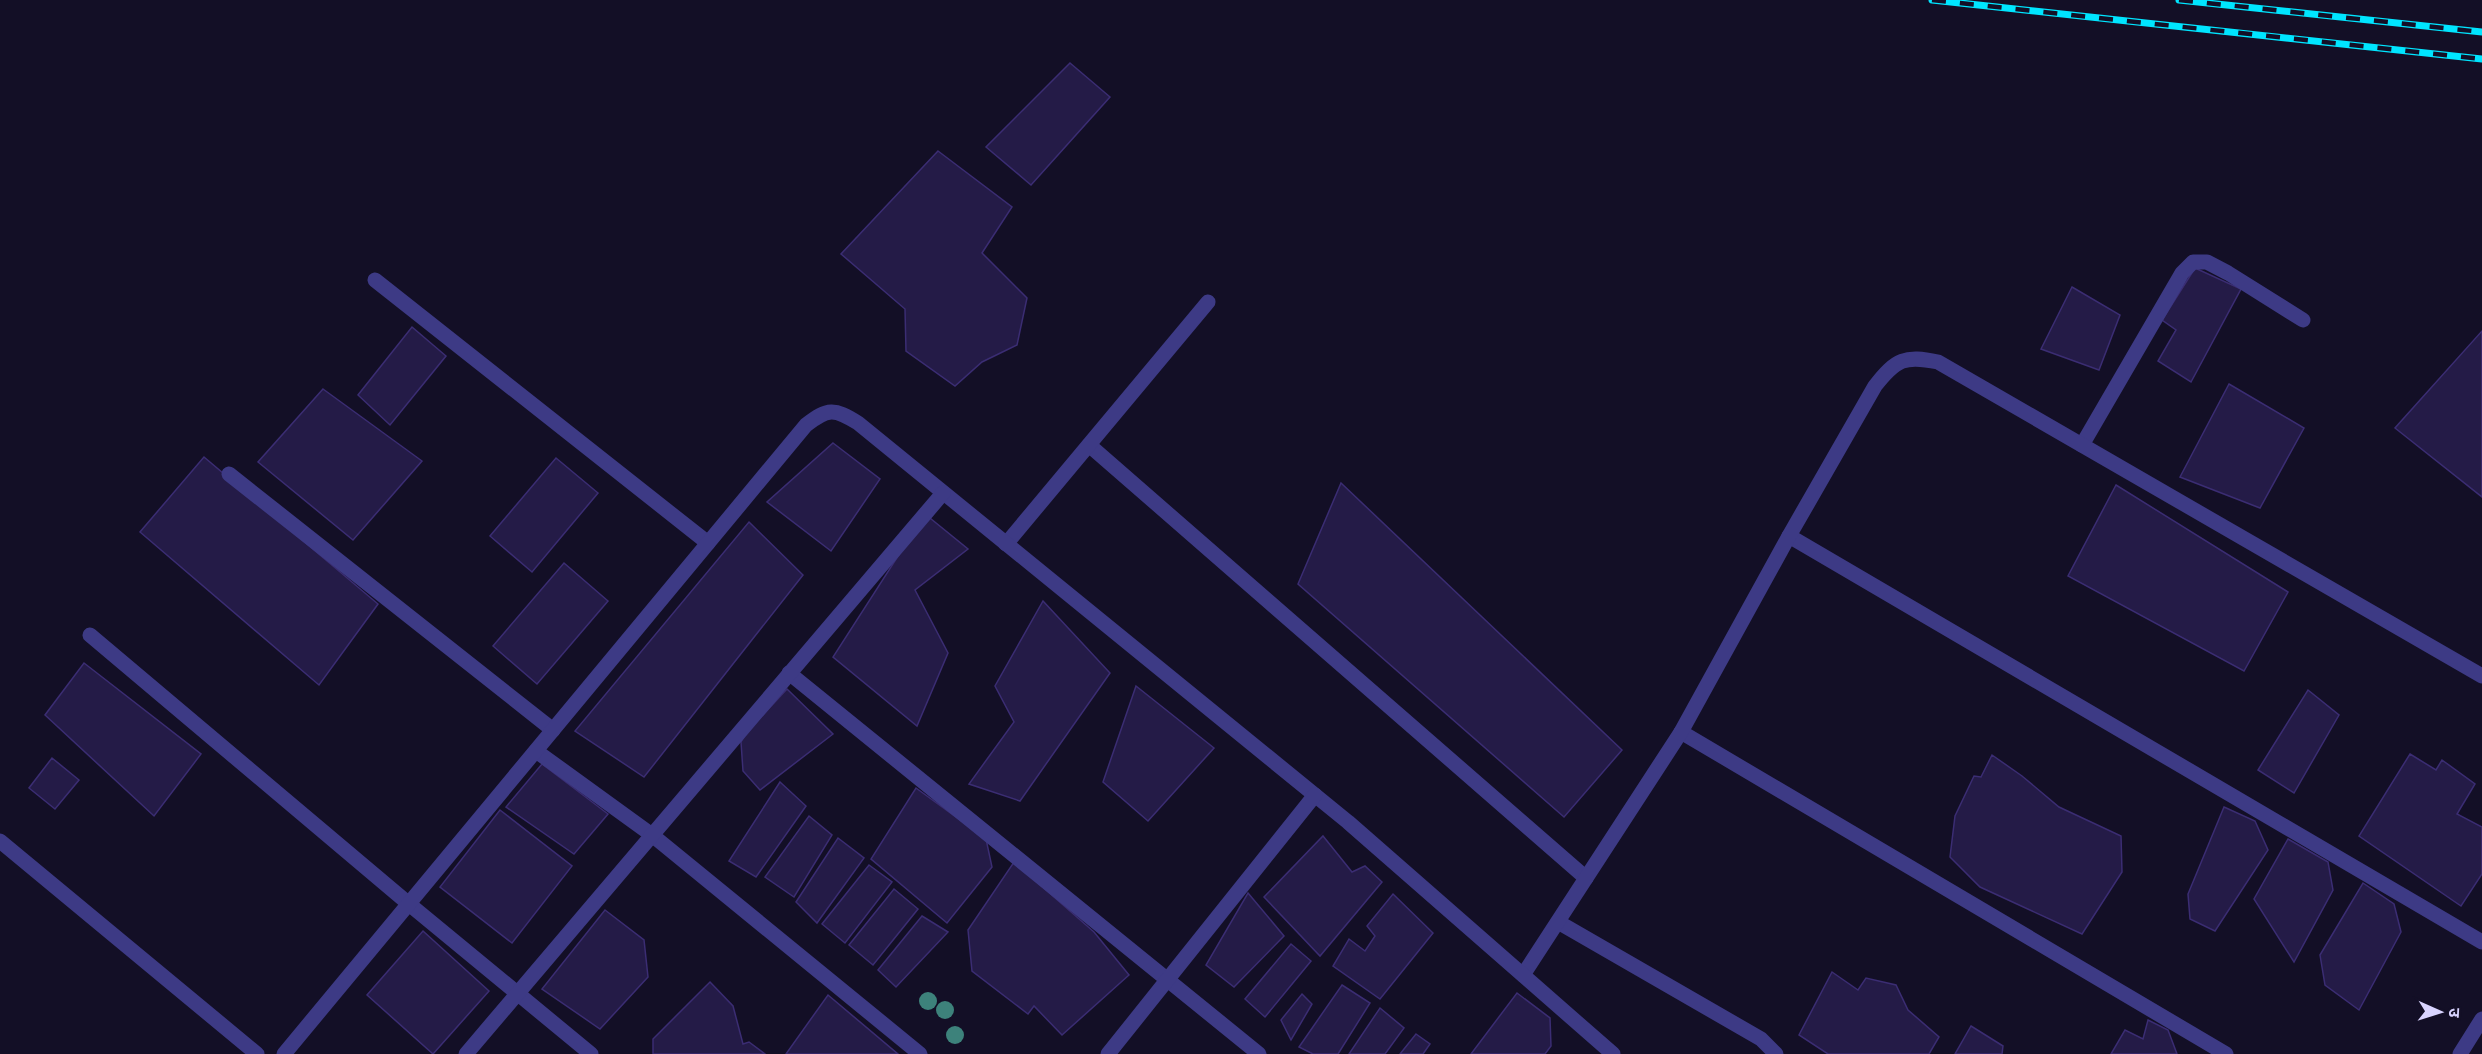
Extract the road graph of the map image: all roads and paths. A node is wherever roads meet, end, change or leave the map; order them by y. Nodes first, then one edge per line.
1 (375, 280) dead end
2 (1209, 302) dead end
3 (2303, 320) dead end
4 (1089, 445) junction
5 (2082, 445) junction
6 (229, 474) dead end
7 (943, 493) junction
8 (1789, 536) junction
9 (708, 543) junction
10 (1006, 544) junction
11 (90, 635) dead end
12 (789, 673) junction
13 (2482, 676) edge
14 (553, 730) junction
15 (1681, 732) junction
16 (536, 751) junction
17 (1315, 795) junction
18 (652, 835) junction
19 (0, 841) edge
20 (1586, 878) junction
21 (409, 904) junction
22 (1558, 922) junction
23 (2482, 942) edge
24 (1523, 975) junction
25 (1167, 979) junction
26 (518, 993) junction
27 (2482, 1019) edge
28 (257, 1054) edge
29 (284, 1054) edge
30 (466, 1054) edge
31 (591, 1054) edge
32 (920, 1054) edge
33 (1108, 1054) edge
34 (1259, 1054) edge
35 (1613, 1054) edge
36 (1776, 1054) edge
37 (2226, 1054) edge
38 (2460, 1054) edge

1 - 9 street
2 - 4 street
3 - 5 street
4 - 10 street
4 - 20 street
5 - 8 street
5 - 13 street
6 - 14 street
7 - 9 street
7 - 10 street
7 - 12 street
8 - 15 street
8 - 23 street
9 - 14 street
10 - 17 street
11 - 21 street
12 - 18 street
12 - 25 street
14 - 16 street
15 - 20 street
15 - 37 street
16 - 18 street
16 - 21 street
17 - 24 street
17 - 25 street
18 - 26 street
18 - 32 street
19 - 28 street
20 - 22 street
21 - 26 street
21 - 29 street
22 - 24 street
22 - 36 street
24 - 35 street
25 - 33 street
25 - 34 street
26 - 30 street
26 - 31 street
27 - 38 street

